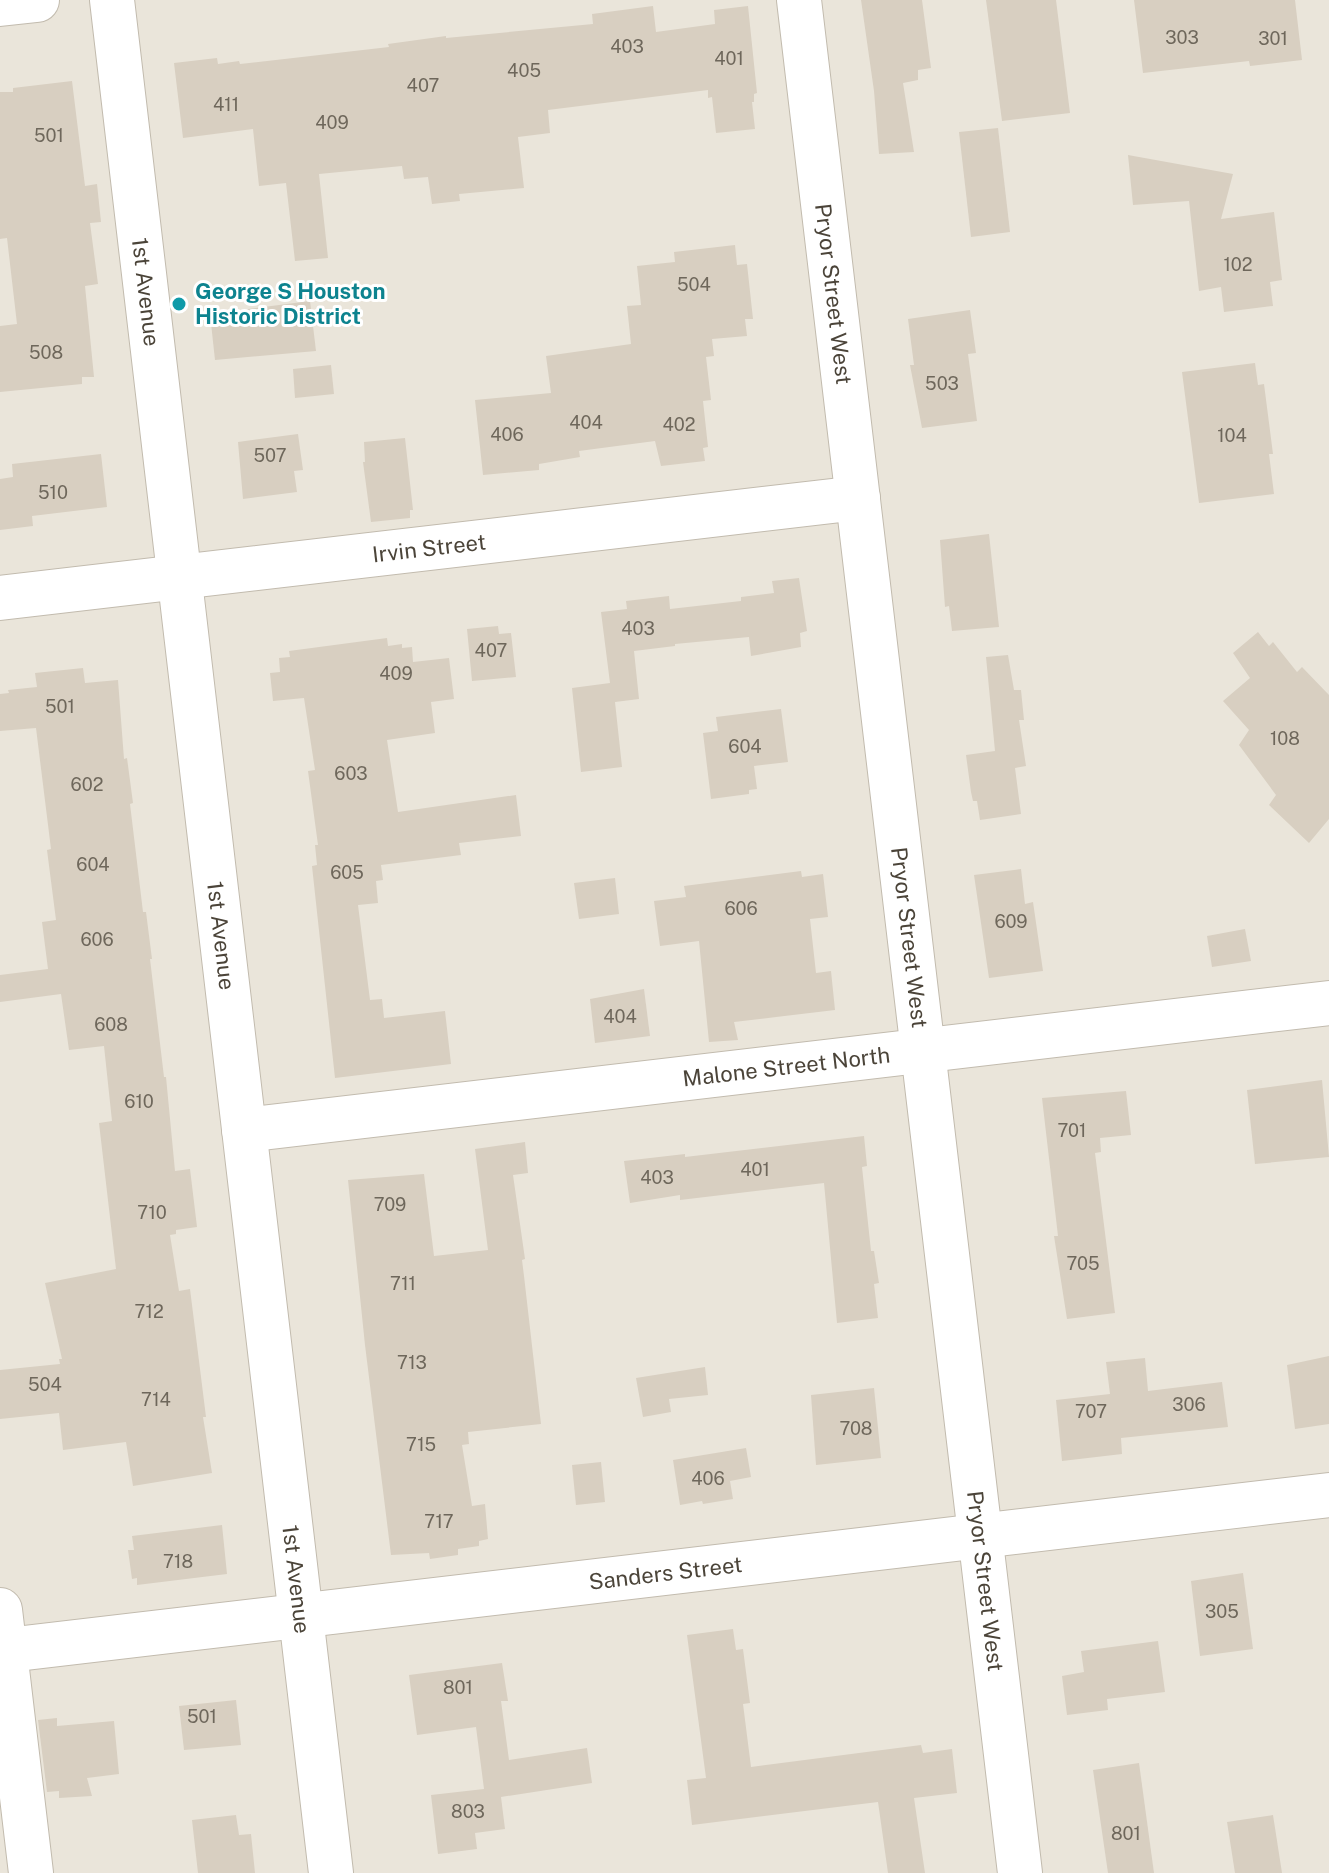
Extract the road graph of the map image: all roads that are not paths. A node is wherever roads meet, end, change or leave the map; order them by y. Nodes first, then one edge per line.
1 (37, 0) edge
2 (112, 0) edge
3 (799, 0) edge
4 (0, 4) edge
5 (858, 498) junction
6 (179, 578) junction
7 (0, 598) edge
8 (1329, 1003) edge
9 (923, 1051) junction
10 (244, 1130) junction
11 (1329, 1495) edge
12 (980, 1536) junction
13 (301, 1615) junction
14 (2, 1637) edge
15 (31, 1873) edge
16 (331, 1873) edge
17 (1020, 1873) edge

1 - 4 street
2 - 6 street, 1st Avenue
3 - 5 street, Pryor Street West
5 - 6 street, Irvin Street
5 - 9 street, Pryor Street West
6 - 7 street, Irvin Street
6 - 10 street, 1st Avenue
8 - 9 street, Malone Street North
9 - 10 street, Malone Street North
9 - 12 street, Pryor Street West
10 - 13 street, 1st Avenue
11 - 12 street, Sanders Street
12 - 13 street, Sanders Street
12 - 17 street, Pryor Street West
13 - 14 street, Sanders Street
13 - 16 street, 1st Avenue
14 - 15 street

